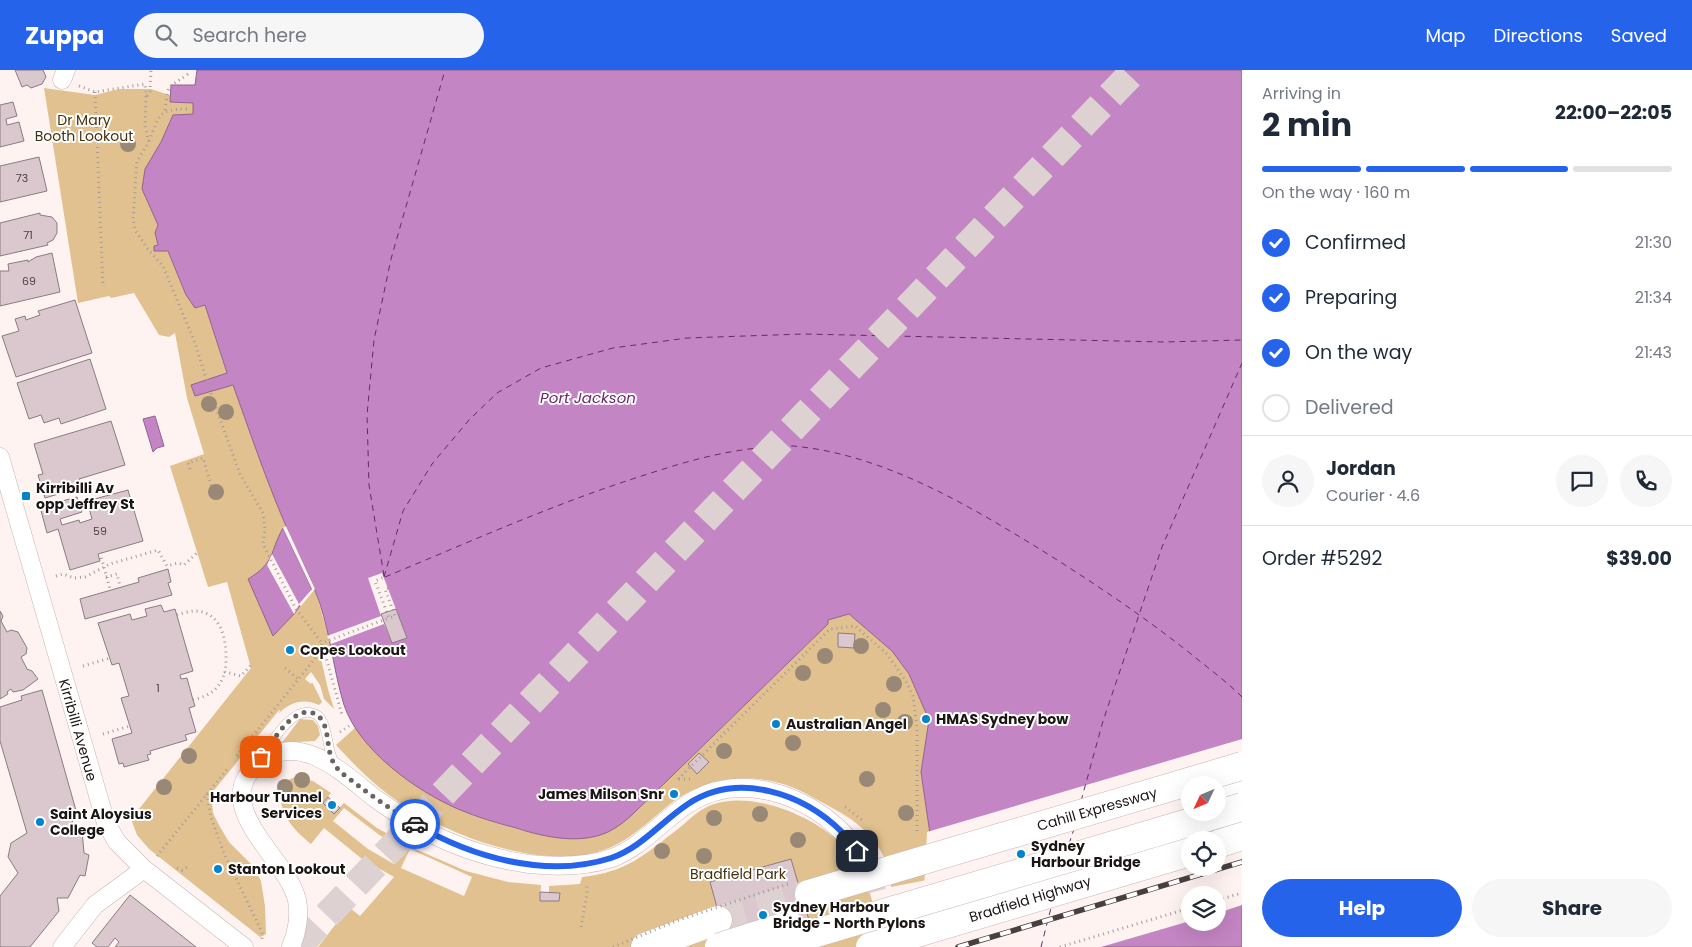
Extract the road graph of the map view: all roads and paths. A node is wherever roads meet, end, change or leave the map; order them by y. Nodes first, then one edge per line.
1 (151, 70) edge
2 (188, 74) dead end
3 (80, 86) dead end
4 (95, 92) junction
5 (146, 96) junction
6 (188, 109) dead end
7 (165, 110) junction
8 (149, 142) junction
9 (102, 287) dead end
10 (0, 457) edge
11 (190, 469) dead end
12 (215, 487) dead end
13 (100, 553) dead end
14 (197, 553) dead end
15 (103, 567) junction
16 (56, 576) dead end
17 (106, 577) junction
18 (384, 577) dead end
19 (120, 586) dead end
20 (388, 588) dead end
21 (110, 589) dead end
22 (177, 615) dead end
23 (389, 618) junction
24 (322, 643) junction
25 (110, 658) dead end
26 (314, 660) dead end
27 (250, 665) dead end
28 (83, 666) dead end
29 (285, 668) dead end
30 (225, 672) junction
31 (298, 679) dead end
32 (193, 700) dead end
33 (342, 715) dead end
34 (130, 726) dead end
35 (102, 734) dead end
36 (1242, 766) edge
37 (337, 769) junction
38 (247, 779) junction
39 (678, 780) dead end
40 (1242, 790) edge
41 (207, 794) dead end
42 (1226, 795) edge
43 (1242, 806) edge
44 (1181, 809) edge
45 (917, 834) dead end
46 (1242, 836) edge
47 (1226, 841) edge
48 (857, 851) tunnel mouth
49 (159, 854) dead end
50 (1181, 855) edge
51 (166, 859) dead end
52 (172, 864) dead end
53 (187, 867) dead end
54 (144, 869) junction
55 (587, 880) dead end
56 (1242, 893) edge
57 (809, 894) tunnel mouth
58 (1226, 898) edge
59 (1181, 911) edge
60 (718, 920) tunnel mouth
61 (581, 927) dead end
62 (262, 938) dead end
63 (62, 947) edge
64 (244, 947) edge
65 (291, 947) edge
66 (645, 947) edge
67 (719, 947) edge
68 (769, 947) edge
69 (870, 947) edge
70 (1060, 947) edge

1 - 5 path
2 - 7 path
3 - 4 path
4 - 5 path
4 - 9 path
5 - 8 path
6 - 7 path
7 - 8 path
8 - 24 path
10 - 54 street, Kirribilli Avenue
11 - 12 path
13 - 15 path
14 - 15 path
15 - 16 path
15 - 17 path
17 - 19 path
17 - 21 path
18 - 23 path
20 - 23 path
22 - 30 path
23 - 24 path
24 - 26 path
24 - 33 path
25 - 28 path
27 - 30 path
29 - 31 path
30 - 32 path
34 - 35 path
36 - 57 highway, Cahill Expressway, bridge
37 - 38 street
37 - 38 lane
37 - 48 street
38 - 65 street
39 - 45 path
40 - 42 highway
41 - 62 path
43 - 68 highway, Bradfield Highway, bridge
44 - 67 highway, Cahill Expressway, bridge
46 - 47 highway
49 - 51 path
50 - 69 highway, Bradfield Highway, bridge
52 - 53 path
54 - 63 street
54 - 64 street, Kirribilli Avenue
55 - 61 path
56 - 58 path
59 - 70 path
60 - 66 highway

